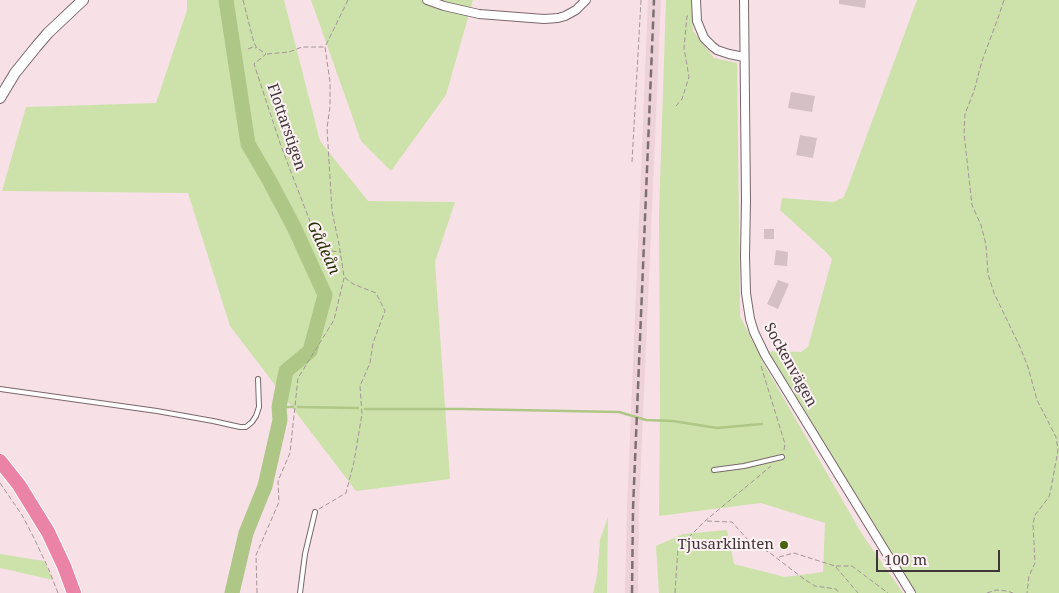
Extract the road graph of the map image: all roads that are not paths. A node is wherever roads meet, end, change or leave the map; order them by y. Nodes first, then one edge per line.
1 (83, 0) edge
2 (427, 0) edge
3 (586, 0) edge
4 (696, 0) edge
5 (744, 0) edge
6 (744, 57) junction
7 (0, 98) edge
8 (258, 379) dead end
9 (0, 389) edge
10 (782, 457) road end
11 (0, 460) edge
12 (714, 470) dead end
13 (316, 512) road end
14 (74, 593) edge
15 (300, 593) edge
16 (911, 593) edge

1 - 7 street
2 - 3 street
4 - 6 street
5 - 6 street, Sockenvägen
6 - 16 street, Sockenvägen
8 - 9 lane
10 - 12 lane
11 - 14 highway
13 - 15 lane

